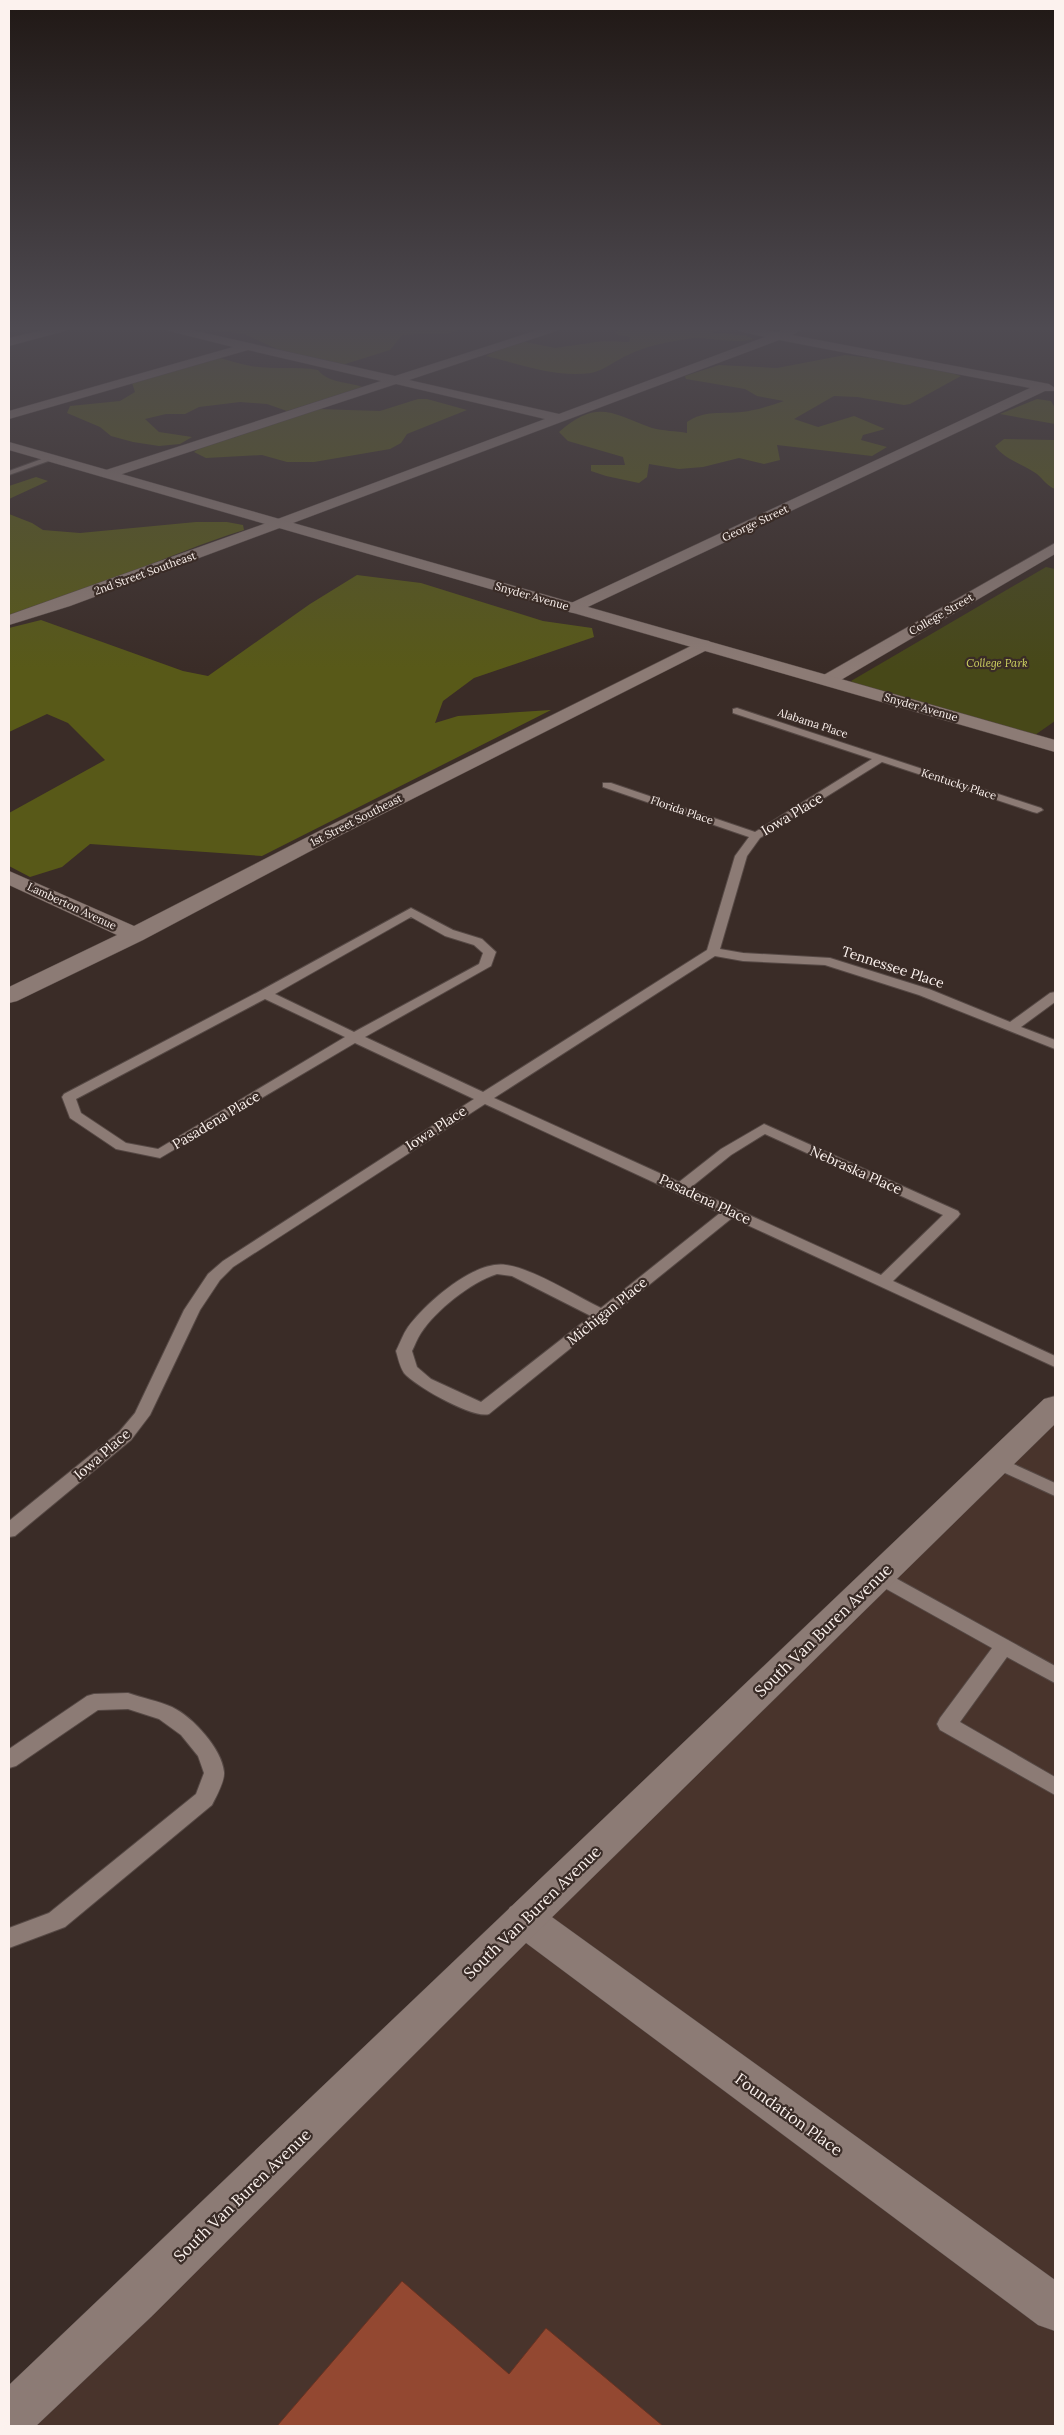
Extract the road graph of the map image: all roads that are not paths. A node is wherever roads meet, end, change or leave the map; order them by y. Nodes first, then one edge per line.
1 (204, 443) edge
2 (494, 443) edge
3 (931, 443) edge
4 (9, 446) edge
5 (53, 458) junction
6 (9, 473) edge
7 (108, 474) junction
8 (280, 523) junction
9 (1055, 548) edge
10 (575, 608) junction
11 (9, 620) edge
12 (703, 645) junction
13 (828, 680) junction
14 (737, 711) dead end
15 (1055, 746) edge
16 (881, 758) junction
17 (607, 785) dead end
18 (1037, 810) dead end
19 (756, 836) junction
20 (9, 877) edge
21 (135, 935) junction
22 (713, 952) junction
23 (265, 994) junction
24 (9, 996) edge
25 (1055, 996) edge
26 (1012, 1027) junction
27 (355, 1038) junction
28 (1055, 1045) edge
29 (484, 1097) junction
30 (681, 1188) junction
31 (731, 1212) junction
32 (883, 1282) junction
33 (602, 1315) junction
34 (1055, 1362) edge
35 (1055, 1406) edge
36 (998, 1462) junction
37 (1055, 1490) edge
38 (9, 1531) edge
39 (879, 1576) junction
40 (1004, 1646) junction
41 (1055, 1675) edge
42 (9, 1760) edge
43 (1055, 1787) edge
44 (524, 1919) junction
45 (9, 1938) edge
46 (1055, 2308) edge
47 (9, 2418) edge

1 - 7 street
2 - 8 street, 2nd Street Southeast
3 - 10 street, George Street
4 - 5 street, Snyder Avenue
5 - 6 lane
5 - 7 street, Snyder Avenue
7 - 8 street, Snyder Avenue
8 - 10 street, Snyder Avenue
8 - 11 street, 2nd Street Southeast
9 - 13 street, College Street
10 - 12 street, Snyder Avenue
12 - 13 street, Snyder Avenue
12 - 21 street, 1st Street Southeast
13 - 15 street, Snyder Avenue
14 - 16 lane, Alabama Place
16 - 18 lane, Kentucky Place
16 - 19 lane, Iowa Place
17 - 19 lane, Florida Place
19 - 22 lane, Iowa Place
20 - 21 street, Lamberton Avenue
21 - 24 street, 1st Street Southeast
22 - 26 lane, Tennessee Place
22 - 29 lane, Iowa Place
23 - 27 lane, Pasadena Place
23 - 27 lane, Pasadena Place
23 - 27 lane, Pasadena Place
25 - 26 lane
26 - 28 lane, Tennessee Place
27 - 29 lane, Pasadena Place
29 - 30 lane, Pasadena Place
29 - 38 lane, Iowa Place
30 - 31 lane, Pasadena Place
30 - 32 lane, Nebraska Place
31 - 32 lane, Pasadena Place
31 - 33 lane, Michigan Place
32 - 34 lane, Pasadena Place
33 - 33 lane, Michigan Place
35 - 36 street, South Van Buren Avenue
36 - 37 lane
36 - 39 street, South Van Buren Avenue
39 - 40 lane
39 - 44 street, South Van Buren Avenue
40 - 41 lane
40 - 43 lane
42 - 45 lane
44 - 46 street, Foundation Place
44 - 47 street, South Van Buren Avenue

